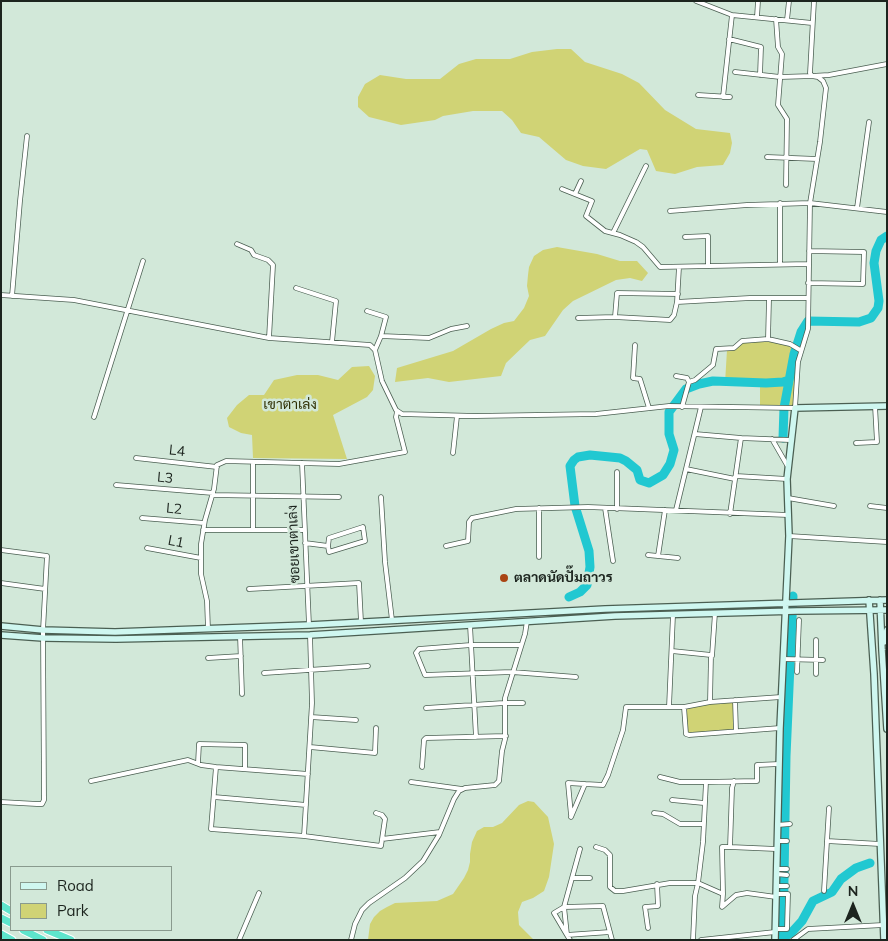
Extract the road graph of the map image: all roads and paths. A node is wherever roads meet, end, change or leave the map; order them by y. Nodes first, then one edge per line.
1 (696, 1) edge
2 (710, 1) edge
3 (758, 1) edge
4 (789, 1) edge
5 (814, 1) edge
6 (709, 7) junction
7 (732, 15) junction
8 (757, 18) junction
9 (776, 19) junction
10 (787, 20) junction
11 (812, 23) junction
12 (729, 39) junction
13 (887, 64) edge
14 (735, 72) dead end
15 (760, 75) junction
16 (812, 76) junction
17 (780, 77) junction
18 (698, 95) dead end
19 (723, 96) junction
20 (730, 97) dead end
21 (869, 122) dead end
22 (27, 136) dead end
23 (767, 157) dead end
24 (786, 157) junction
25 (817, 159) junction
26 (646, 166) dead end
27 (581, 181) dead end
28 (786, 185) dead end
29 (562, 189) dead end
30 (576, 194) junction
31 (780, 203) junction
32 (810, 203) junction
33 (857, 208) junction
34 (670, 211) dead end
35 (887, 212) edge
36 (613, 233) junction
37 (686, 237) dead end
38 (237, 244) dead end
39 (809, 251) junction
40 (144, 261) dead end
41 (780, 264) junction
42 (809, 264) junction
43 (708, 266) junction
44 (678, 267) junction
45 (808, 283) junction
46 (296, 288) dead end
47 (678, 294) junction
48 (1, 295) edge
49 (12, 296) junction
50 (808, 298) junction
51 (769, 299) junction
52 (677, 302) junction
53 (128, 310) junction
54 (367, 311) dead end
55 (615, 317) junction
56 (578, 318) dead end
57 (466, 326) dead end
58 (382, 336) junction
59 (269, 338) junction
60 (768, 339) junction
61 (332, 342) junction
62 (635, 345) dead end
63 (375, 350) junction
64 (800, 350) junction
65 (676, 376) dead end
66 (689, 383) junction
67 (681, 406) junction
68 (875, 406) junction
69 (887, 406) edge
70 (701, 407) junction
71 (649, 408) junction
72 (795, 408) junction
73 (397, 412) junction
74 (94, 416) dead end
75 (457, 416) junction
76 (695, 434) junction
77 (741, 438) junction
78 (773, 439) junction
79 (788, 440) junction
80 (856, 442) dead end
81 (453, 453) dead end
82 (136, 458) dead end
83 (252, 462) junction
84 (302, 463) junction
85 (217, 467) junction
86 (788, 467) junction
87 (686, 469) junction
88 (617, 472) dead end
89 (735, 477) junction
90 (787, 479) junction
91 (116, 485) dead end
92 (212, 494) junction
93 (253, 496) junction
94 (303, 496) junction
95 (339, 497) dead end
96 (381, 497) dead end
97 (788, 498) junction
98 (834, 506) dead end
99 (870, 506) dead end
100 (539, 508) junction
101 (605, 508) junction
102 (887, 508) edge
103 (617, 509) junction
104 (665, 510) junction
105 (676, 510) junction
106 (730, 514) junction
107 (788, 515) junction
108 (142, 518) dead end
109 (204, 523) junction
110 (203, 530) junction
111 (253, 530) junction
112 (304, 530) junction
113 (789, 536) junction
114 (887, 542) edge
115 (305, 544) junction
116 (328, 546) junction
117 (446, 546) dead end
118 (147, 548) dead end
119 (1, 550) edge
120 (648, 555) dead end
121 (658, 556) junction
122 (539, 557) dead end
123 (201, 558) junction
124 (678, 558) dead end
125 (613, 561) dead end
126 (1, 583) edge
127 (307, 586) junction
128 (249, 588) dead end
129 (45, 589) junction
130 (869, 600) junction
131 (884, 600) edge
132 (787, 603) junction
133 (851, 610) junction
134 (869, 610) junction
135 (884, 610) edge
136 (787, 611) junction
137 (715, 613) junction
138 (673, 615) junction
139 (392, 620) junction
140 (799, 620) dead end
141 (527, 621) junction
142 (361, 622) junction
143 (308, 624) junction
144 (870, 624) junction
145 (470, 625) junction
146 (1, 626) edge
147 (208, 629) junction
148 (43, 630) junction
149 (887, 630) edge
150 (1, 635) edge
151 (310, 635) junction
152 (240, 636) junction
153 (43, 638) junction
154 (816, 640) dead end
155 (471, 645) junction
156 (521, 645) junction
157 (882, 650) junction
158 (672, 651) junction
159 (241, 656) junction
160 (712, 657) junction
161 (208, 658) dead end
162 (784, 659) junction
163 (796, 659) junction
164 (816, 660) junction
165 (823, 660) dead end
166 (368, 666) dead end
167 (312, 671) junction
168 (512, 672) junction
169 (797, 672) dead end
170 (264, 673) dead end
171 (473, 674) junction
172 (816, 674) dead end
173 (576, 677) dead end
174 (242, 694) dead end
175 (781, 697) junction
176 (735, 700) junction
177 (710, 702) junction
178 (504, 703) junction
179 (523, 703) dead end
180 (474, 705) junction
181 (669, 707) junction
182 (684, 707) junction
183 (426, 708) dead end
184 (311, 717) junction
185 (356, 720) dead end
186 (376, 728) dead end
187 (780, 728) junction
188 (887, 729) edge
189 (736, 731) junction
190 (476, 736) junction
191 (506, 736) junction
192 (310, 747) junction
193 (198, 763) junction
194 (778, 764) junction
195 (216, 767) junction
196 (422, 767) dead end
197 (244, 769) junction
198 (308, 774) junction
199 (660, 777) dead end
200 (91, 781) dead end
201 (734, 781) junction
202 (411, 782) dead end
203 (706, 782) junction
204 (585, 784) junction
205 (462, 789) junction
206 (214, 797) junction
207 (672, 800) dead end
208 (1, 802) edge
209 (704, 803) junction
210 (306, 806) junction
211 (830, 808) dead end
212 (376, 812) dead end
213 (654, 813) dead end
214 (704, 824) junction
215 (779, 824) junction
216 (790, 824) dead end
217 (440, 832) junction
218 (304, 836) junction
219 (382, 839) junction
220 (777, 841) junction
221 (787, 841) dead end
222 (827, 841) junction
223 (880, 844) junction
224 (730, 847) junction
225 (596, 848) dead end
226 (580, 849) dead end
227 (776, 849) junction
228 (787, 869) dead end
229 (776, 872) junction
230 (787, 875) dead end
231 (572, 878) junction
232 (590, 878) dead end
233 (698, 883) junction
234 (657, 884) junction
235 (776, 886) junction
236 (786, 886) dead end
237 (824, 891) dead end
238 (258, 893) dead end
239 (723, 894) junction
240 (776, 895) junction
241 (564, 907) junction
242 (883, 925) junction
243 (648, 928) dead end
244 (775, 930) junction
245 (25, 931) edge
246 (610, 932) junction
247 (61, 933) edge
248 (1, 934) edge
249 (567, 935) junction
250 (12, 940) edge
251 (43, 940) edge
252 (72, 940) edge
253 (239, 940) edge
254 (351, 940) edge
255 (570, 940) edge
256 (612, 940) edge
257 (693, 940) edge
258 (701, 940) edge
259 (775, 940) edge
260 (793, 940) edge
261 (884, 940) edge

1 - 6 street
2 - 6 street
3 - 8 street
4 - 10 street
5 - 11 street
6 - 7 street
7 - 8 street
7 - 12 street
8 - 9 street
9 - 10 street
9 - 17 street
10 - 11 street
11 - 16 street
12 - 15 street
12 - 19 street
13 - 16 street
14 - 15 street
15 - 17 street
16 - 17 street
16 - 25 street
17 - 24 street
18 - 19 street
19 - 20 street
21 - 33 street
22 - 49 street
23 - 24 street
24 - 25 street
24 - 28 street
25 - 32 street
26 - 36 street
27 - 30 street
29 - 30 street
30 - 36 street
31 - 32 street
31 - 34 street
31 - 41 street
32 - 33 street
32 - 39 street
33 - 35 street
36 - 44 street
37 - 43 street
38 - 59 street
39 - 42 street
39 - 45 street
40 - 53 street
41 - 42 street
41 - 43 street
42 - 45 street
43 - 44 street
44 - 47 street
45 - 50 street
46 - 61 street
47 - 52 street
47 - 55 street
48 - 49 street
49 - 53 street
50 - 51 street
50 - 64 street
51 - 52 street
51 - 60 street
52 - 55 street
53 - 59 street
53 - 74 street
54 - 58 street
55 - 56 street
57 - 58 street
58 - 63 street
59 - 61 street
60 - 64 street
60 - 66 street
61 - 63 street
62 - 71 street
63 - 73 street
64 - 72 street
65 - 66 street
66 - 67 street
67 - 70 street
67 - 71 street
68 - 69 main road
68 - 72 main road
68 - 80 street
70 - 72 street
70 - 76 street
71 - 75 street
72 - 79 main road
73 - 75 street
73 - 84 street
75 - 81 street
76 - 77 street
76 - 87 street
77 - 78 street
77 - 89 street
78 - 79 street
78 - 86 street
79 - 86 main road
82 - 85 street, L4
83 - 84 street
83 - 85 street
83 - 93 street
84 - 94 street, ซอยเขาตาเล่ง
85 - 92 street
86 - 90 main road
87 - 89 street
87 - 105 street
88 - 103 street
89 - 90 street
89 - 106 street
90 - 97 main road
91 - 92 street, L3
92 - 93 street, L3
92 - 109 street
93 - 94 street, L3
93 - 111 street
94 - 95 street, L3
94 - 112 street, ซอยเขาตาเล่ง
96 - 139 street
97 - 98 street
97 - 107 main road
99 - 102 street
100 - 101 street
100 - 117 street
100 - 122 street
101 - 103 street
101 - 125 street
103 - 104 street
104 - 105 street
104 - 121 street
105 - 106 street
106 - 107 street
107 - 113 main road
108 - 109 street, L2
109 - 110 street
110 - 111 street
110 - 123 street
111 - 112 street
112 - 115 street, ซอยเขาตาเล่ง
113 - 114 street
113 - 132 main road
115 - 116 street
115 - 127 street, ซอยเขาตาเล่ง
116 - 116 street
118 - 123 street, L1
119 - 129 street
120 - 121 street
121 - 124 street
123 - 147 street
126 - 129 street
127 - 128 street
127 - 142 street
127 - 143 street, ซอยเขาตาเล่ง
129 - 148 street
130 - 131 main road
130 - 132 main road
130 - 134 main road
131 - 135 main road
132 - 136 main road
132 - 139 main road
133 - 134 main road
133 - 136 main road
133 - 144 main road
134 - 135 main road
134 - 144 main road
135 - 157 main road
136 - 137 main road
136 - 162 main road
137 - 138 main road
137 - 160 street
138 - 141 main road
138 - 158 street
139 - 142 main road
140 - 163 street
141 - 145 main road
141 - 156 street
142 - 143 main road
143 - 147 main road
144 - 223 main road
145 - 151 main road
145 - 155 street
146 - 148 main road
147 - 148 main road
148 - 153 street
149 - 157 main road
150 - 153 main road
151 - 152 main road
151 - 167 street
152 - 153 main road
152 - 159 street
153 - 208 street
154 - 164 street
155 - 156 street
155 - 171 street
155 - 171 street
156 - 168 street
157 - 188 main road
158 - 160 street
158 - 181 street
159 - 161 street
159 - 174 street
160 - 177 street
162 - 163 street
162 - 175 main road
163 - 164 street
163 - 169 street
164 - 165 street
164 - 172 street
166 - 167 street
167 - 170 street
167 - 184 street
168 - 171 street
168 - 173 street
168 - 178 street
171 - 180 street
175 - 176 street
175 - 187 main road
176 - 177 street
176 - 189 street
177 - 182 street
178 - 179 street
178 - 180 street
178 - 191 street
180 - 183 street
180 - 190 street
181 - 182 street
181 - 204 street
182 - 189 street
184 - 185 street
184 - 192 street
186 - 192 street
187 - 189 street
187 - 194 main road
190 - 191 street
190 - 196 street
191 - 205 street
192 - 198 street
193 - 195 street
193 - 197 street
193 - 200 street
194 - 201 street
194 - 215 main road
195 - 197 street
195 - 206 street
197 - 198 street
198 - 210 street
199 - 203 street
201 - 203 street
201 - 224 street
202 - 205 street
203 - 209 street
204 - 204 street
205 - 217 street
206 - 210 street
206 - 218 street
207 - 209 street
209 - 214 street
210 - 218 street
211 - 222 street
212 - 219 street
213 - 214 street
214 - 233 street
215 - 216 street
215 - 220 main road
217 - 219 street
217 - 254 street
218 - 219 street
220 - 221 street
220 - 227 main road
222 - 223 street
222 - 237 street
223 - 242 main road
224 - 227 street
224 - 239 street
225 - 234 street
226 - 231 street
227 - 229 main road
228 - 229 street
229 - 230 street
229 - 235 main road
231 - 232 street
231 - 241 street
233 - 234 street
233 - 239 street
233 - 257 street
234 - 243 street
235 - 236 street
235 - 240 main road
238 - 253 street
239 - 240 street
240 - 244 main road
240 - 244 street
241 - 246 street
241 - 249 street
241 - 249 street
242 - 260 street
242 - 261 main road
244 - 258 street
244 - 259 main road
245 - 251 highway
246 - 249 street
246 - 256 street
247 - 252 highway
248 - 250 highway
249 - 255 street

